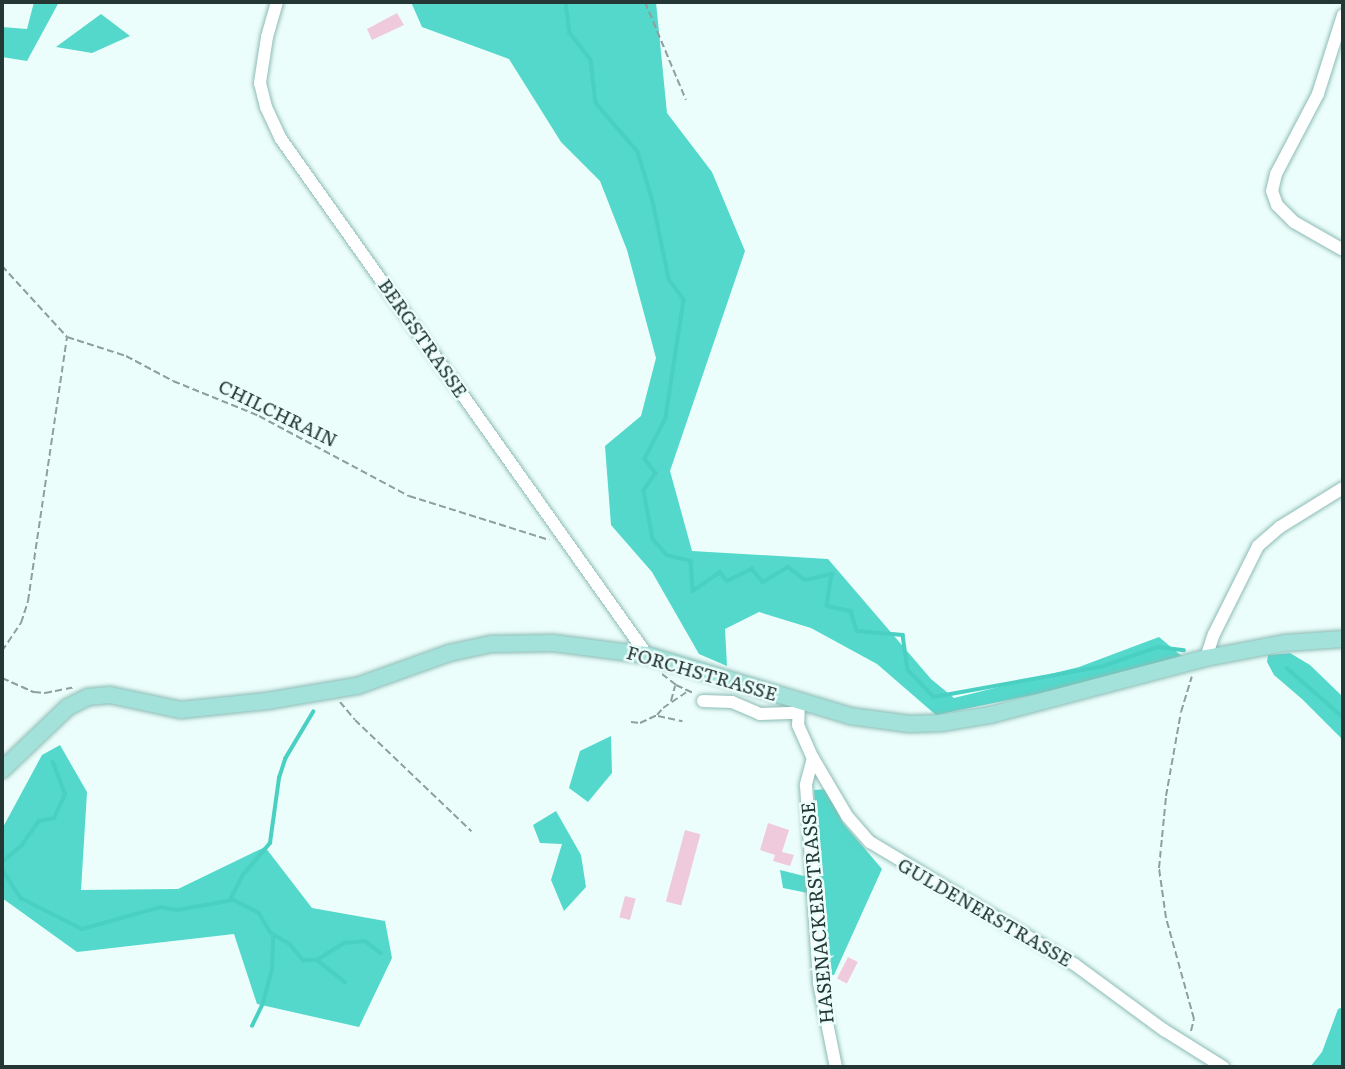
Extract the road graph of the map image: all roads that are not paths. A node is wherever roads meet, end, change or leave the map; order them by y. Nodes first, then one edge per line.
1 (277, 2) edge
2 (1343, 15) edge
3 (1343, 250) edge
4 (1343, 488) edge
5 (1343, 639) edge
6 (647, 655) junction
7 (1206, 658) junction
8 (700, 697) road end
9 (798, 707) junction
10 (813, 758) junction
11 (2, 770) edge
12 (836, 1067) edge
13 (1223, 1067) edge

1 - 6 street, BERGSTRASSE
2 - 3 street
4 - 7 street
5 - 7 main road, FORCHSTRASSE
6 - 9 main road, FORCHSTRASSE
6 - 11 main road, FORCHSTRASSE
7 - 9 main road, FORCHSTRASSE
8 - 9 street
9 - 10 street, GULDENERSTRASSE
10 - 12 street, HASENACKERSTRASSE
10 - 13 street, GULDENERSTRASSE

